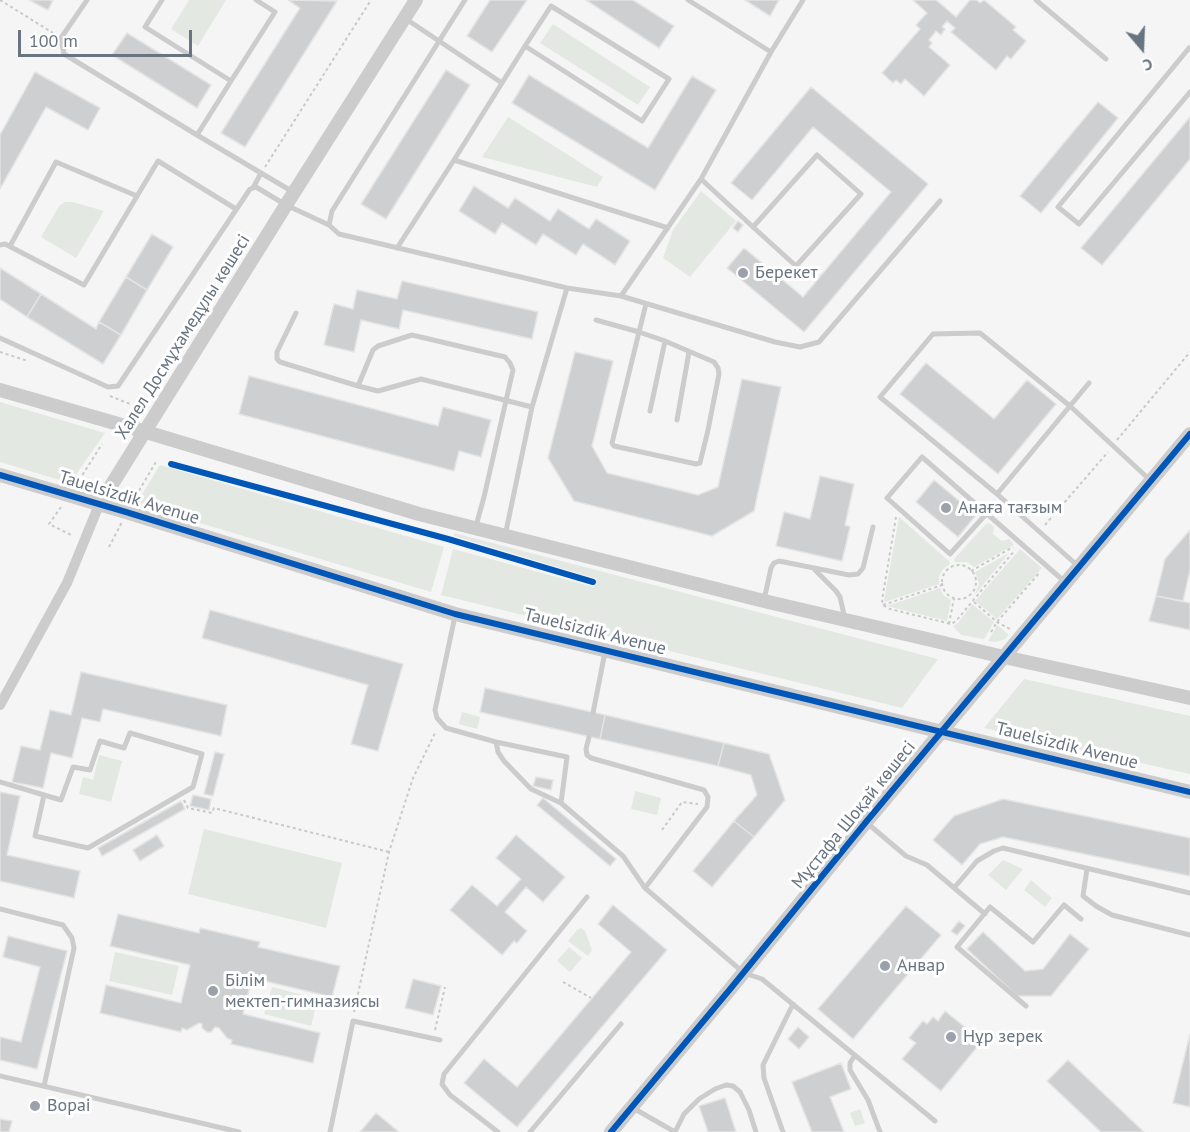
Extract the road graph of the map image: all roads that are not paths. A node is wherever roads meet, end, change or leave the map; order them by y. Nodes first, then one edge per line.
1 (162, 0) edge
2 (256, 0) edge
3 (416, 0) edge
4 (465, 0) edge
5 (688, 0) edge
6 (803, 0) edge
7 (1036, 0) edge
8 (86, 1) edge
9 (405, 18) junction
10 (439, 41) junction
11 (525, 46) junction
12 (1190, 49) edge
13 (771, 52) junction
14 (1106, 58) dead end
15 (231, 81) junction
16 (502, 83) junction
17 (1190, 92) edge
18 (197, 135) junction
19 (454, 160) junction
20 (261, 173) junction
21 (701, 179) junction
22 (253, 188) junction
23 (294, 192) junction
24 (137, 196) junction
25 (940, 201) dead end
26 (286, 205) junction
27 (236, 209) junction
28 (328, 225) junction
29 (753, 227) junction
30 (668, 228) junction
31 (0, 244) edge
32 (10, 246) junction
33 (397, 248) junction
34 (567, 288) junction
35 (621, 296) junction
36 (646, 303) junction
37 (296, 313) dead end
38 (596, 320) dead end
39 (639, 332) junction
40 (0, 338) edge
41 (664, 341) junction
42 (689, 352) junction
43 (1089, 383) dead end
44 (358, 386) junction
45 (0, 390) edge
46 (506, 401) junction
47 (1070, 406) junction
48 (532, 407) junction
49 (650, 411) dead end
50 (677, 420) dead end
51 (146, 432) junction
52 (1190, 434) edge
53 (0, 475) edge
54 (1151, 481) junction
55 (997, 494) junction
56 (99, 505) junction
57 (987, 513) junction
58 (873, 527) dead end
59 (476, 528) junction
60 (505, 536) junction
61 (1079, 567) junction
62 (814, 569) junction
63 (1066, 583) junction
64 (764, 601) junction
65 (455, 614) junction
66 (845, 620) junction
67 (605, 650) junction
68 (1004, 657) junction
69 (1190, 698) edge
70 (0, 705) edge
71 (593, 712) dead end
72 (941, 732) junction
73 (589, 737) dead end
74 (496, 742) junction
75 (0, 782) edge
76 (1190, 792) edge
77 (44, 795) junction
78 (561, 803) junction
79 (866, 822) junction
80 (1087, 869) junction
81 (645, 888) junction
82 (954, 888) junction
83 (1190, 893) edge
84 (587, 897) dead end
85 (0, 909) edge
86 (985, 914) junction
87 (1081, 919) dead end
88 (1190, 935) edge
89 (744, 973) junction
90 (793, 1004) junction
91 (1026, 1006) dead end
92 (621, 1024) dead end
93 (436, 1040) road end
94 (855, 1054) junction
95 (0, 1076) edge
96 (44, 1086) junction
97 (632, 1107) junction
98 (935, 1120) dead end
99 (239, 1132) edge
100 (330, 1132) edge
101 (498, 1132) edge
102 (530, 1132) edge
103 (611, 1132) edge
104 (675, 1132) edge
105 (756, 1132) edge
106 (783, 1132) edge
107 (880, 1132) edge

1 - 15 lane
2 - 15 lane
3 - 9 street, Халел Досмұхамедұлы көшесі
4 - 10 lane
5 - 13 lane
6 - 13 lane
7 - 14 lane
8 - 18 lane
9 - 10 lane
9 - 23 street, Халел Досмұхамедұлы көшесі
10 - 16 lane
10 - 28 lane
11 - 11 lane
11 - 16 lane
12 - 17 lane
13 - 21 lane
15 - 18 lane
16 - 19 lane
18 - 20 lane
19 - 30 lane
19 - 33 lane
20 - 22 lane
20 - 23 lane
21 - 29 lane
21 - 30 lane
22 - 26 lane
22 - 27 lane
23 - 26 street, Халел Досмұхамедұлы көшесі
24 - 27 lane
24 - 32 lane
24 - 32 lane
25 - 36 lane
26 - 28 lane
26 - 51 street, Халел Досмұхамедұлы көшесі
27 - 40 lane
28 - 33 lane
29 - 29 lane
30 - 35 lane
31 - 32 lane
33 - 34 lane
34 - 35 lane
34 - 48 lane
35 - 36 lane
36 - 39 lane
37 - 44 lane
38 - 39 lane
39 - 41 lane
39 - 42 lane
41 - 42 lane
41 - 49 lane
42 - 50 lane
43 - 47 lane
44 - 46 lane
44 - 46 lane
45 - 51 street
46 - 48 lane
46 - 59 lane
47 - 54 lane
47 - 55 lane
47 - 55 lane
48 - 60 lane
51 - 56 street, Халел Досмұхамедұлы көшесі
51 - 59 street
52 - 54 street, Мұстафа Шоқай көшесі
53 - 56 street, Tauelsizdik Avenue
54 - 61 street, Мұстафа Шоқай көшесі
55 - 61 lane
56 - 65 street, Tauelsizdik Avenue
56 - 70 street, Халел Досмұхамедұлы көшесі
57 - 57 lane
57 - 63 lane
58 - 62 lane
59 - 60 street
60 - 64 street
61 - 63 street, Мұстафа Шоқай көшесі
62 - 64 lane
62 - 66 lane
63 - 68 street, Мұстафа Шоқай көшесі
64 - 66 street
65 - 67 street, Tauelsizdik Avenue
65 - 74 lane
66 - 68 street
67 - 71 lane
67 - 72 street, Tauelsizdik Avenue
68 - 69 street
68 - 72 street, Мұстафа Шоқай көшесі
72 - 76 street, Tauelsizdik Avenue
72 - 79 street, Мұстафа Шоқай көшесі
73 - 81 lane
74 - 78 lane
74 - 78 lane
75 - 77 lane
77 - 77 lane
78 - 81 lane
79 - 82 lane
79 - 89 street, Мұстафа Шоқай көшесі
80 - 82 lane
80 - 83 lane
80 - 88 lane
81 - 89 lane
82 - 86 lane
84 - 101 lane
85 - 96 lane
86 - 87 lane
86 - 91 lane
89 - 90 lane
89 - 97 street, Мұстафа Шоқай көшесі
90 - 94 lane
90 - 106 lane
92 - 102 lane
93 - 100 lane
94 - 98 lane
94 - 107 lane
95 - 96 lane
96 - 99 lane
97 - 103 street, Мұстафа Шоқай көшесі
97 - 104 lane
104 - 105 lane

